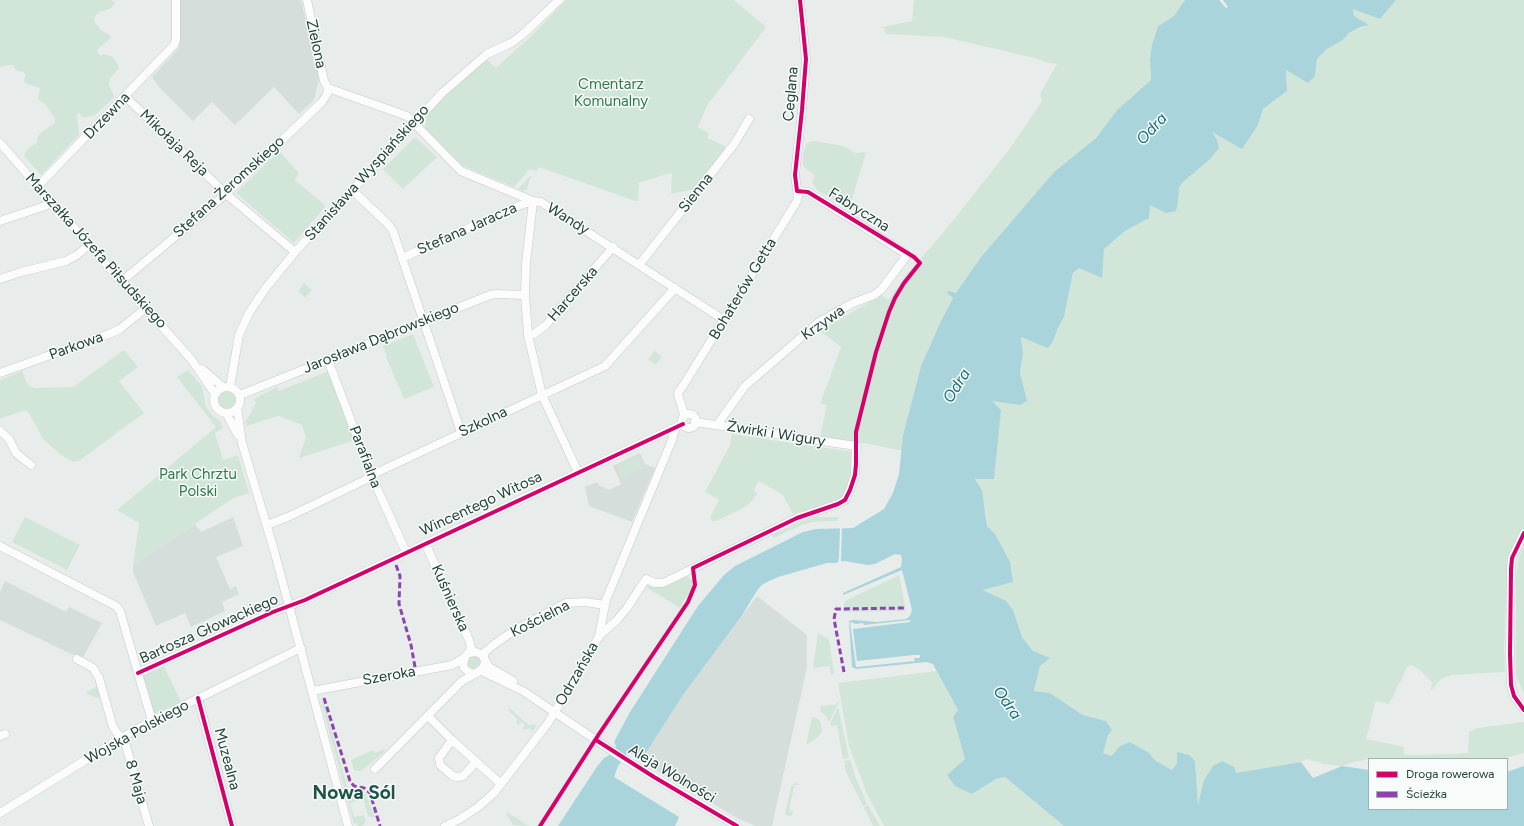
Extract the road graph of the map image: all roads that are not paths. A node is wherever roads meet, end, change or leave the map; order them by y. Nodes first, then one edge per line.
1 (176, 0) edge
2 (307, 0) edge
3 (559, 0) edge
4 (800, 0) edge
5 (328, 88) junction
6 (125, 96) junction
7 (749, 119) dead end
8 (414, 123) junction
9 (0, 143) edge
10 (38, 186) junction
11 (352, 190) junction
12 (797, 191) junction
13 (226, 194) junction
14 (52, 201) junction
15 (533, 201) junction
16 (0, 221) edge
17 (89, 245) junction
18 (613, 247) junction
19 (295, 252) junction
20 (906, 254) joint
21 (402, 258) junction
22 (639, 265) junction
23 (0, 279) edge
24 (122, 281) junction
25 (675, 288) junction
26 (525, 295) junction
27 (146, 308) junction
28 (724, 320) junction
29 (423, 322) junction
30 (528, 335) junction
31 (191, 359) junction
32 (328, 360) junction
33 (0, 373) edge
34 (683, 386) junction
35 (227, 387) junction
36 (216, 394) junction
37 (240, 395) junction
38 (542, 395) junction
39 (237, 408) junction
40 (226, 413) junction
41 (694, 419) junction
42 (683, 421) junction
43 (717, 425) junction
44 (675, 428) junction
45 (0, 431) edge
46 (461, 432) junction
47 (242, 443) junction
48 (31, 465) dead end
49 (578, 472) junction
50 (372, 476) junction
51 (268, 525) junction
52 (1524, 533) edge
53 (425, 543) junction
54 (0, 546) edge
55 (406, 552) junction
56 (692, 568) joint
57 (605, 605) junction
58 (290, 606) junction
59 (599, 636) junction
60 (301, 648) junction
61 (467, 655) junction
62 (77, 659) dead end
63 (484, 660) junction
64 (464, 668) junction
65 (478, 672) junction
66 (138, 673) junction
67 (462, 681) junction
68 (312, 691) junction
69 (523, 691) junction
70 (198, 698) junction
71 (1524, 710) edge
72 (555, 712) junction
73 (428, 716) junction
74 (152, 721) junction
75 (121, 738) junction
76 (452, 740) junction
77 (476, 762) junction
78 (375, 769) dead end
79 (501, 784) junction
80 (0, 813) edge
81 (461, 823) edge
82 (149, 826) edge
83 (232, 826) edge
84 (348, 826) edge
85 (445, 826) edge
86 (737, 826) edge

1 - 6 street, Drzewna
2 - 5 street, Zielona
3 - 8 street, Stanisława Wyspiańskiego
4 - 12 street, Ceglana
5 - 8 street, Wandy
5 - 13 street, Stefana Żeromskiego
6 - 10 street, Drzewna
6 - 13 street, Mikołaja Reja
7 - 22 street, Sienna
8 - 11 street, Stanisława Wyspiańskiego
8 - 15 street, Wandy
9 - 10 street, Marszałka Józefa Piłsudskiego
10 - 14 street, Marszałka Józefa Piłsudskiego
11 - 19 street, Stanisława Wyspiańskiego
11 - 21 street
12 - 20 street, Fabryczna
12 - 28 street, Bohaterów Getta
13 - 19 street, Mikołaja Reja
13 - 24 street, Stefana Żeromskiego
14 - 16 street
14 - 17 street, Marszałka Józefa Piłsudskiego
15 - 18 street, Wandy
15 - 21 street, Stefana Jaracza
15 - 26 street
17 - 23 street
17 - 24 street, Marszałka Józefa Piłsudskiego
18 - 22 street, Wandy
18 - 30 street, Harcerska
19 - 35 street, Stanisława Wyspiańskiego
20 - 43 street, Krzywa
21 - 29 street
22 - 25 street, Wandy
24 - 27 street, Marszałka Józefa Piłsudskiego
25 - 28 street, Wandy
25 - 38 street, Szkolna
26 - 29 street, Jarosława Dąbrowskiego
26 - 30 street
27 - 31 street, Marszałka Józefa Piłsudskiego
27 - 33 street, Parkowa
28 - 34 street, Bohaterów Getta
29 - 32 street, Jarosława Dąbrowskiego
29 - 46 street
30 - 38 street
31 - 35 street, Marszałka Józefa Piłsudskiego
31 - 36 street, Marszałka Józefa Piłsudskiego
32 - 37 street, Jarosława Dąbrowskiego
32 - 50 street, Parafialna
34 - 41 street
34 - 42 street, Bohaterów Getta
35 - 36 street
35 - 37 street
36 - 40 street
37 - 39 street
38 - 46 street, Szkolna
38 - 49 street
39 - 40 street
39 - 47 street
40 - 47 street
41 - 42 street
41 - 42 street
41 - 43 street, Żwirki i Wigury
42 - 44 street, Wincentego Witosa
43 - 56 street, Żwirki i Wigury
44 - 49 street, Wincentego Witosa
44 - 57 street, Odrzańska
45 - 48 street
46 - 50 street, Szkolna
47 - 51 street
49 - 53 street, Wincentego Witosa
50 - 51 street, Szkolna
50 - 55 street, Parafialna
51 - 58 street
52 - 71 street
53 - 55 street, Wincentego Witosa
53 - 61 street, Kuśnierska
54 - 66 street
55 - 58 street, Wincentego Witosa
56 - 59 street, Odrzańska
57 - 59 street, Odrzańska
57 - 63 street, Kościelna
58 - 60 street
58 - 66 street, Bartosza Głowackiego
59 - 72 street, Odrzańska
60 - 68 street
60 - 70 street, Wojska Polskiego
61 - 63 street
61 - 64 street
61 - 68 street, Szeroka
62 - 75 street, 8 Maja
63 - 65 street
63 - 69 street
64 - 65 street
64 - 67 street
65 - 67 street
65 - 69 street
66 - 74 street
67 - 73 street
68 - 84 street
69 - 72 street, Aleja Wolności
70 - 74 street, Wojska Polskiego
70 - 83 street, Muzealna
72 - 79 street, Odrzańska
72 - 86 street, Aleja Wolności
73 - 76 street
73 - 78 street
74 - 75 street, Wojska Polskiego
75 - 80 street, Wojska Polskiego
75 - 82 street, 8 Maja
76 - 77 street
76 - 77 street
77 - 79 street
79 - 81 street, Odrzańska
81 - 85 street, Odrzańska

